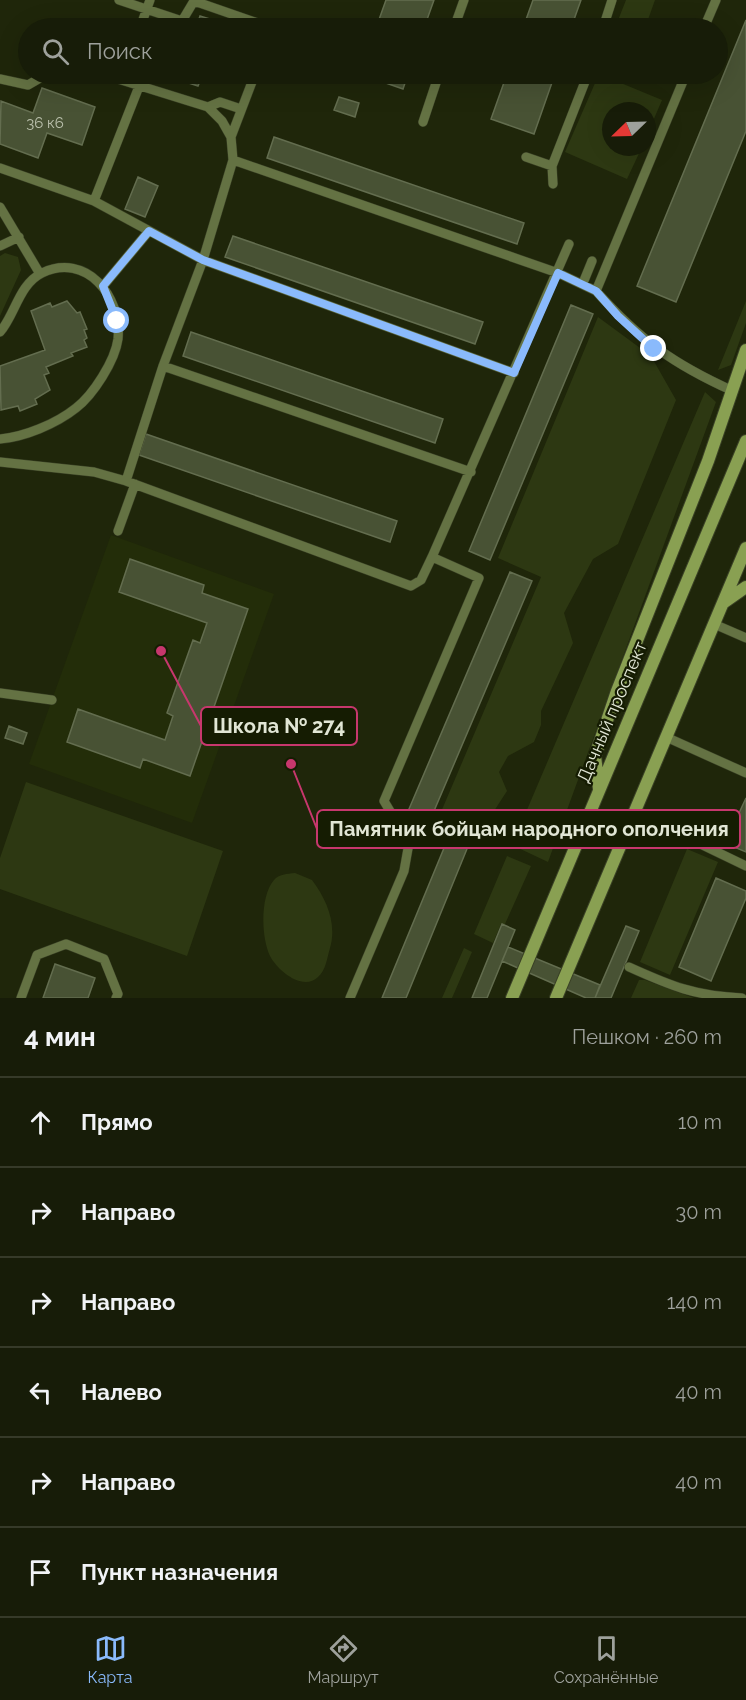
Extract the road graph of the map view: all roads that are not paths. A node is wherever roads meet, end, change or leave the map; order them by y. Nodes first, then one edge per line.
1 (119, 0) edge
2 (150, 0) edge
3 (464, 0) edge
4 (612, 0) edge
5 (716, 0) edge
6 (146, 10) junction
7 (143, 18) edge
8 (172, 18) edge
9 (184, 18) edge
10 (243, 18) edge
11 (458, 18) edge
12 (606, 18) edge
13 (708, 18) edge
14 (0, 80) edge
15 (18, 83) edge
16 (140, 84) joint
17 (251, 84) edge
18 (436, 84) edge
19 (584, 84) edge
20 (682, 84) edge
21 (208, 107) junction
22 (242, 109) junction
23 (423, 122) dead end
24 (231, 137) junction
25 (526, 157) dead end
26 (233, 160) junction
27 (552, 166) junction
28 (0, 168) edge
29 (553, 184) dead end
30 (94, 201) junction
31 (0, 207) edge
32 (149, 231) junction
33 (19, 237) junction
34 (569, 244) dead end
35 (0, 246) edge
36 (203, 260) junction
37 (592, 261) dead end
38 (558, 273) junction
39 (40, 274) junction
40 (583, 283) junction
41 (103, 286) junction
42 (596, 291) junction
43 (0, 332) edge
44 (746, 350) edge
45 (163, 366) junction
46 (514, 373) junction
47 (733, 391) junction
48 (0, 439) edge
49 (746, 441) edge
50 (0, 462) edge
51 (471, 472) junction
52 (130, 482) junction
53 (118, 531) dead end
54 (746, 548) edge
55 (432, 557) junction
56 (746, 587) edge
57 (722, 604) junction
58 (714, 624) junction
59 (746, 638) edge
60 (0, 693) edge
61 (52, 700) dead end
62 (666, 737) junction
63 (746, 773) edge
64 (599, 790) junction
65 (634, 812) junction
66 (746, 866) edge
67 (629, 968) dead end
68 (746, 988) edge
69 (21, 998) edge
70 (116, 998) edge
71 (350, 998) edge
72 (512, 998) edge
73 (556, 998) edge
74 (711, 998) edge
75 (742, 998) edge

1 - 6 lane
2 - 6 lane
3 - 11 lane
4 - 12 lane
5 - 13 lane
6 - 7 lane
6 - 8 lane
9 - 10 lane
14 - 15 lane
16 - 21 lane
16 - 30 lane
17 - 22 lane
18 - 23 lane
19 - 27 lane
20 - 42 lane
21 - 22 lane
21 - 24 lane
22 - 24 lane
24 - 26 lane
25 - 27 lane
26 - 36 lane
26 - 38 lane
27 - 29 lane
28 - 30 lane
30 - 32 lane
31 - 33 lane
32 - 36 lane
32 - 41 lane
33 - 35 lane
33 - 39 lane
34 - 38 lane
36 - 45 lane
36 - 46 lane
37 - 40 lane
38 - 40 lane
38 - 46 lane
39 - 41 lane
39 - 43 lane
40 - 42 lane
41 - 48 lane
42 - 47 lane
44 - 47 main road
45 - 51 lane
45 - 52 lane
46 - 51 lane
47 - 64 main road
49 - 64 main road, Дачный проспект
50 - 52 lane
51 - 55 lane
52 - 53 lane
52 - 55 lane
54 - 57 main road
55 - 71 lane
56 - 57 main road
57 - 58 main road
58 - 59 lane
58 - 62 main road
60 - 61 lane
62 - 63 lane
62 - 65 main road
64 - 72 main road, Дачный проспект
65 - 66 lane
65 - 73 main road
67 - 74 lane
68 - 75 lane
69 - 70 lane
74 - 75 lane

